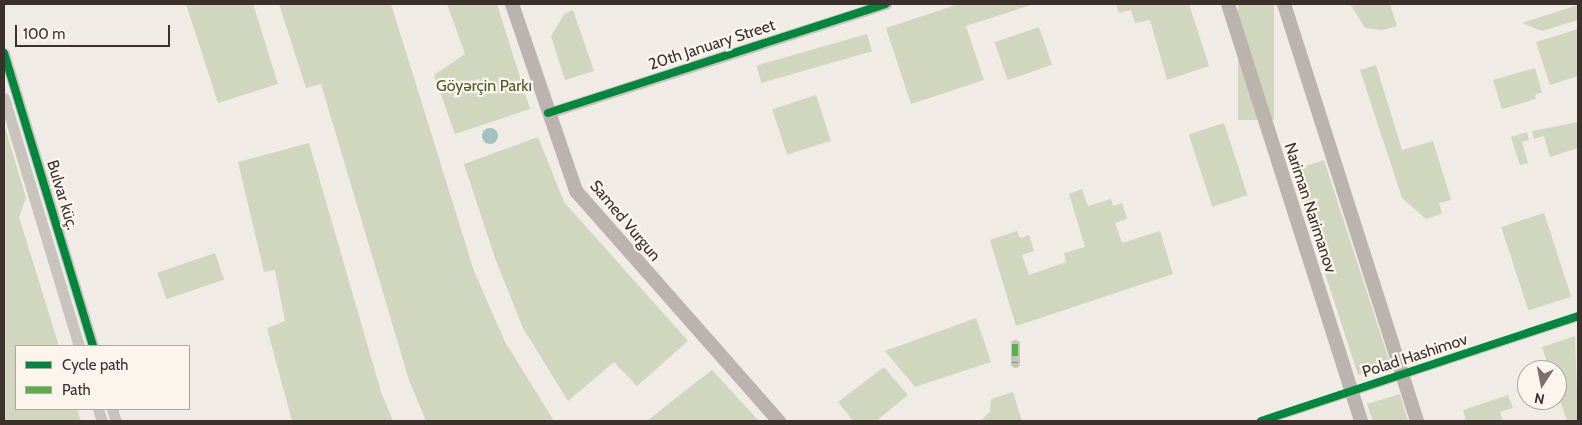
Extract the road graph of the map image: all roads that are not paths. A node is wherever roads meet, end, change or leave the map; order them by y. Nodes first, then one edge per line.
1 (512, 4) edge
2 (886, 4) edge
3 (1228, 4) edge
4 (1284, 4) edge
5 (4, 53) edge
6 (4, 98) edge
7 (548, 114) junction
8 (76, 290) junction
9 (63, 294) junction
10 (1578, 316) edge
11 (1015, 344) dead end
12 (79, 345) edge
13 (93, 345) edge
14 (1016, 364) dead end
15 (1402, 375) junction
16 (1351, 391) junction
17 (779, 421) edge
18 (1261, 421) edge
19 (1361, 421) edge
20 (1417, 421) edge

1 - 7 main road, Samed Vurgun
2 - 7 street, 20th January Street
3 - 16 main road, Nariman Narimanov
4 - 15 main road
5 - 8 street, Bulvar küç.
6 - 9 street, Bulvar küç.
7 - 17 main road, Samed Vurgun
8 - 9 street
8 - 13 street, Bulvar küç.
9 - 12 street, Bulvar küç.
10 - 15 street, Polad Hashimov
11 - 14 street
15 - 16 street, Polad Hashimov
15 - 20 main road
16 - 18 street, Polad Hashimov
16 - 19 main road, Nariman Narimanov

